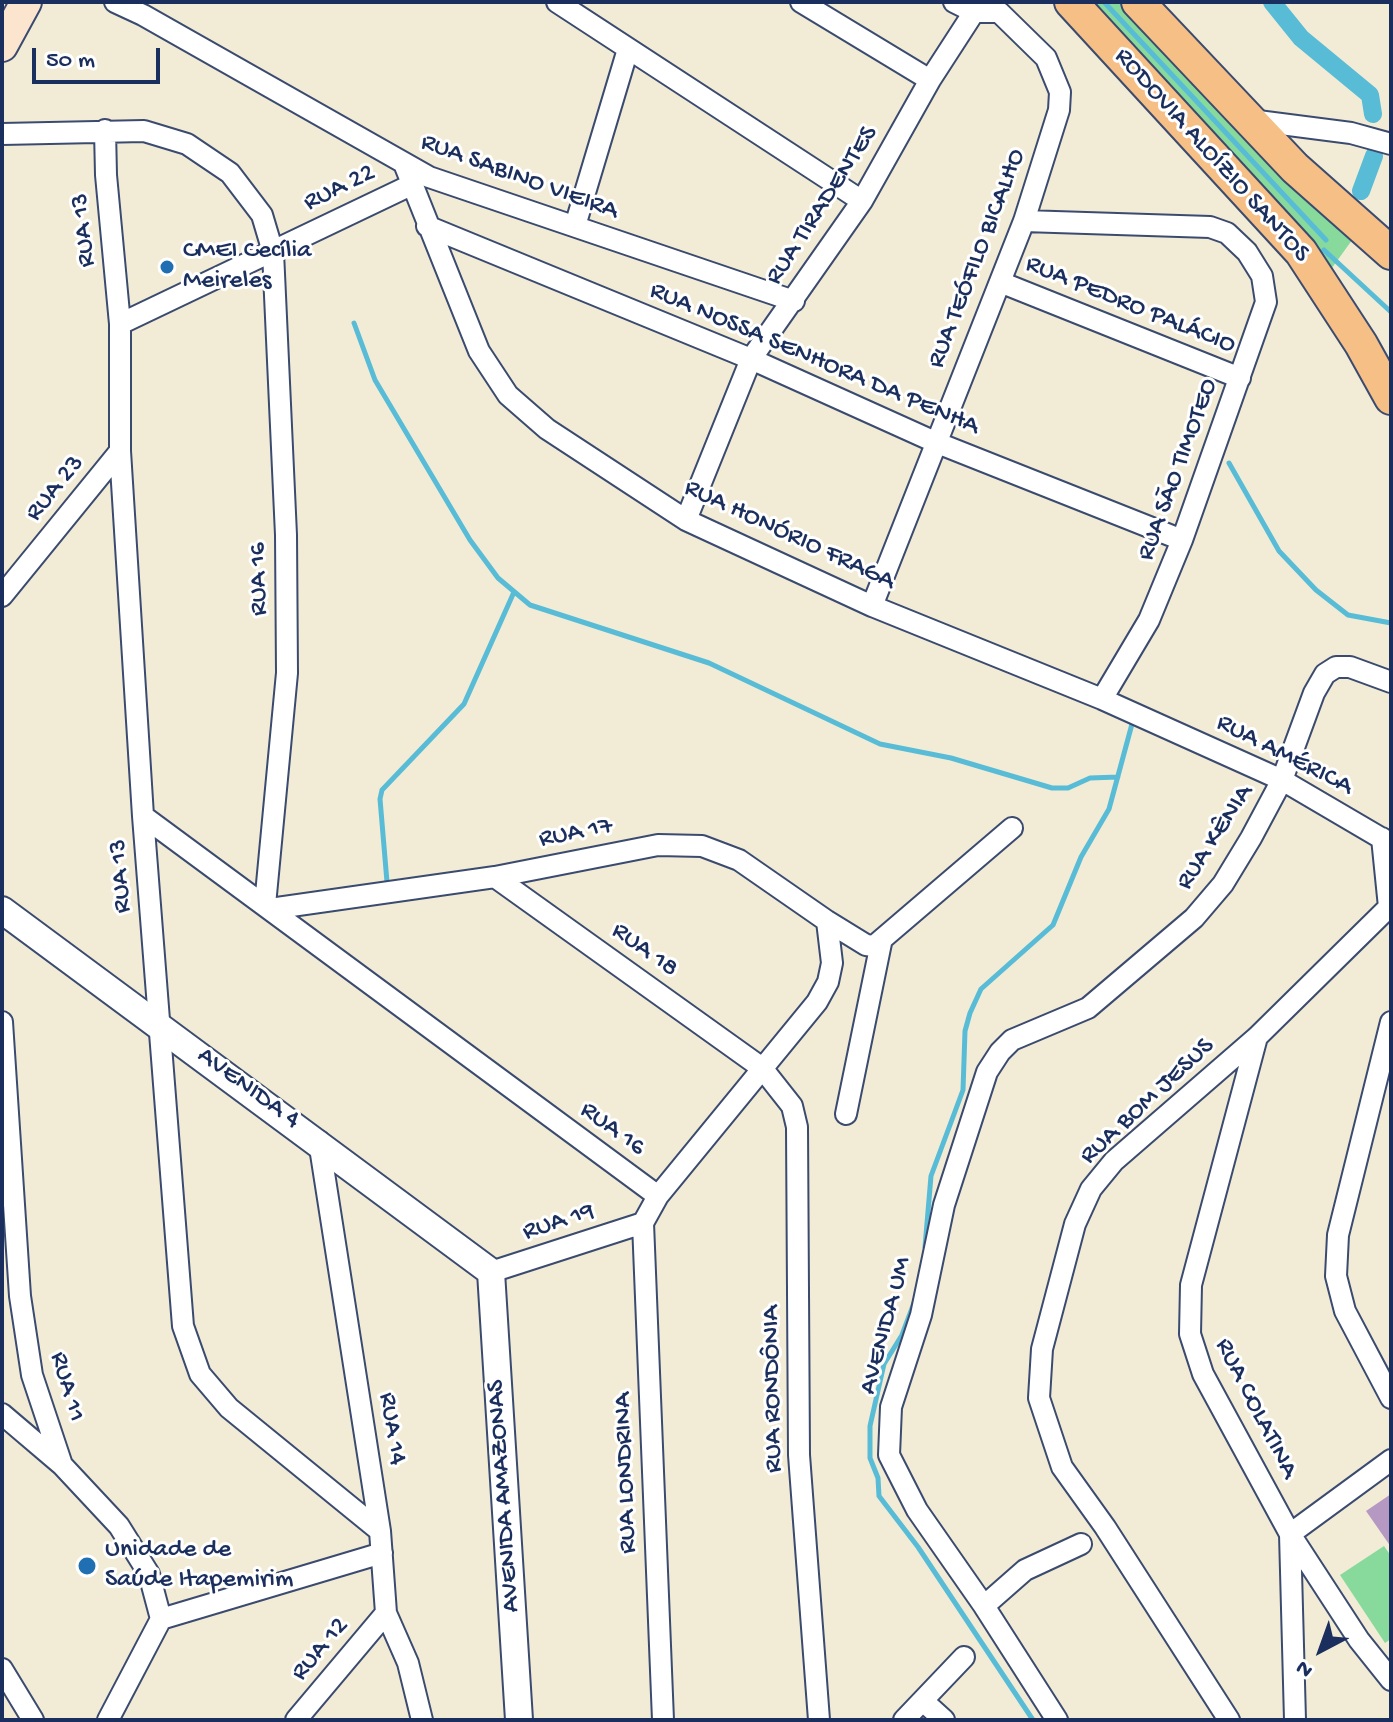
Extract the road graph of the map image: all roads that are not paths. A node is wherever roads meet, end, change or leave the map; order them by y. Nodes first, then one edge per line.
1 (26, 2) edge
2 (115, 2) edge
3 (557, 2) edge
4 (801, 2) edge
5 (954, 2) edge
6 (1071, 2) edge
7 (1138, 2) edge
8 (974, 12) junction
9 (2, 46) edge
10 (628, 49) junction
11 (930, 80) junction
12 (1250, 120) junction
13 (105, 130) junction
14 (2, 134) edge
15 (1391, 144) edge
16 (408, 176) junction
17 (862, 201) junction
18 (1024, 221) junction
19 (427, 226) junction
20 (575, 226) junction
21 (273, 252) junction
22 (1391, 253) edge
23 (1000, 282) junction
24 (794, 301) junction
25 (120, 324) junction
26 (751, 359) junction
27 (1240, 378) junction
28 (1391, 398) edge
29 (935, 442) junction
30 (120, 451) junction
31 (686, 520) junction
32 (1182, 540) junction
33 (2, 596) edge
34 (872, 606) junction
35 (1391, 682) edge
36 (1102, 699) junction
37 (1123, 709) joint
38 (1282, 780) junction
39 (143, 816) junction
40 (1012, 828) dead end
41 (1386, 841) edge
42 (495, 877) junction
43 (267, 907) junction
44 (1390, 907) edge
45 (2, 910) edge
46 (827, 921) junction
47 (873, 944) junction
48 (2, 1022) edge
49 (1391, 1022) edge
50 (159, 1025) junction
51 (1257, 1037) junction
52 (1000, 1052) joint
53 (762, 1068) junction
54 (846, 1114) dead end
55 (319, 1141) junction
56 (658, 1196) junction
57 (643, 1223) junction
58 (491, 1272) junction
59 (1391, 1398) edge
60 (2, 1414) edge
61 (1391, 1460) edge
62 (62, 1465) junction
63 (380, 1531) junction
64 (1290, 1534) junction
65 (1081, 1544) dead end
66 (382, 1553) junction
67 (984, 1606) junction
68 (386, 1613) junction
69 (161, 1619) junction
70 (964, 1657) dead end
71 (2, 1669) edge
72 (1391, 1680) edge
73 (923, 1701) junction
74 (33, 1720) edge
75 (108, 1720) edge
76 (296, 1720) edge
77 (422, 1720) edge
78 (519, 1720) edge
79 (663, 1720) edge
80 (819, 1720) edge
81 (904, 1720) edge
82 (944, 1720) edge
83 (1057, 1720) edge
84 (1229, 1720) edge
85 (1295, 1720) edge

1 - 9 main road
2 - 16 street, RUA SABINO VIEIRA
3 - 10 street
4 - 11 street
5 - 8 street, RUA TEÓFILO BICALHO
6 - 28 main road, RODOVIA ALOÍZIO SANTOS
7 - 12 main road, RODOVIA ALOÍZIO SANTOS
8 - 11 street, RUA TIRADENTES
8 - 18 street, RUA TEÓFILO BICALHO
10 - 17 street
10 - 20 street
11 - 17 street, RUA TIRADENTES
12 - 15 street
12 - 22 main road, RODOVIA ALOÍZIO SANTOS
13 - 14 street, RUA 16
13 - 21 street, RUA 16
13 - 25 street, RUA 13
16 - 19 street, RUA HONÓRIO FRAGA
16 - 20 street, RUA SABINO VIEIRA
16 - 21 street, RUA 22
17 - 24 street, RUA TIRADENTES
18 - 23 street, RUA TEÓFILO BICALHO
18 - 27 street, RUA SÃO TIMOTEO
19 - 26 street, RUA NOSSA SENHORA DA PENHA
19 - 31 street, RUA HONÓRIO FRAGA
20 - 24 street, RUA SABINO VIEIRA
21 - 25 street, RUA 22
21 - 43 street, RUA 16
23 - 27 street, RUA PEDRO PALÁCIO
23 - 29 street, RUA TEÓFILO BICALHO
24 - 26 street, RUA TIRADENTES
25 - 30 street, RUA 13
26 - 29 street, RUA NOSSA SENHORA DA PENHA
26 - 31 street, RUA TIRADENTES
27 - 32 street, RUA SÃO TIMOTEO
29 - 32 street, RUA NOSSA SENHORA DA PENHA
29 - 34 street, RUA TEÓFILO BICALHO
30 - 33 street, RUA 23
30 - 39 street, RUA 13
31 - 34 street, RUA HONÓRIO FRAGA
32 - 36 street, RUA SÃO TIMOTEO
34 - 36 street, RUA HONÓRIO FRAGA
35 - 38 street, RUA KÊNIA
36 - 37 street, RUA HONÓRIO FRAGA
37 - 38 street, RUA AMÉRICA
38 - 41 street, RUA AMÉRICA
38 - 52 street, RUA KÊNIA
39 - 43 street, RUA 16
39 - 50 street, RUA 13
40 - 47 street
41 - 44 street
42 - 43 street, RUA 17
42 - 46 street, RUA 17
42 - 53 street, RUA 18
43 - 56 street, RUA 16
44 - 51 street, RUA BOM JESUS
45 - 50 street, AVENIDA 4
46 - 47 street, RUA 17
46 - 53 street
47 - 54 street
48 - 62 street, RUA 11
49 - 59 street
50 - 55 street, AVENIDA 4
50 - 63 street, RUA 13
51 - 64 street, RUA COLATINA
51 - 84 street, RUA BOM JESUS
52 - 67 street, AVENIDA UM
53 - 56 street
53 - 80 street, RUA RONDÔNIA
55 - 58 street, AVENIDA 4
55 - 63 street, RUA 14
56 - 57 street
57 - 58 street, RUA 19
57 - 79 street, RUA LONDRINA
58 - 78 street, AVENIDA AMAZONAS
60 - 62 street
61 - 64 street
62 - 69 street, RUA 11
63 - 66 street, RUA 14
64 - 72 street, RUA COLATINA
64 - 85 street
65 - 67 street
66 - 68 street, RUA 14
66 - 69 street
67 - 83 street, AVENIDA UM
68 - 76 street, RUA 12
68 - 77 street, RUA 14
69 - 75 street
70 - 73 street
71 - 74 street
73 - 81 street
73 - 82 street

